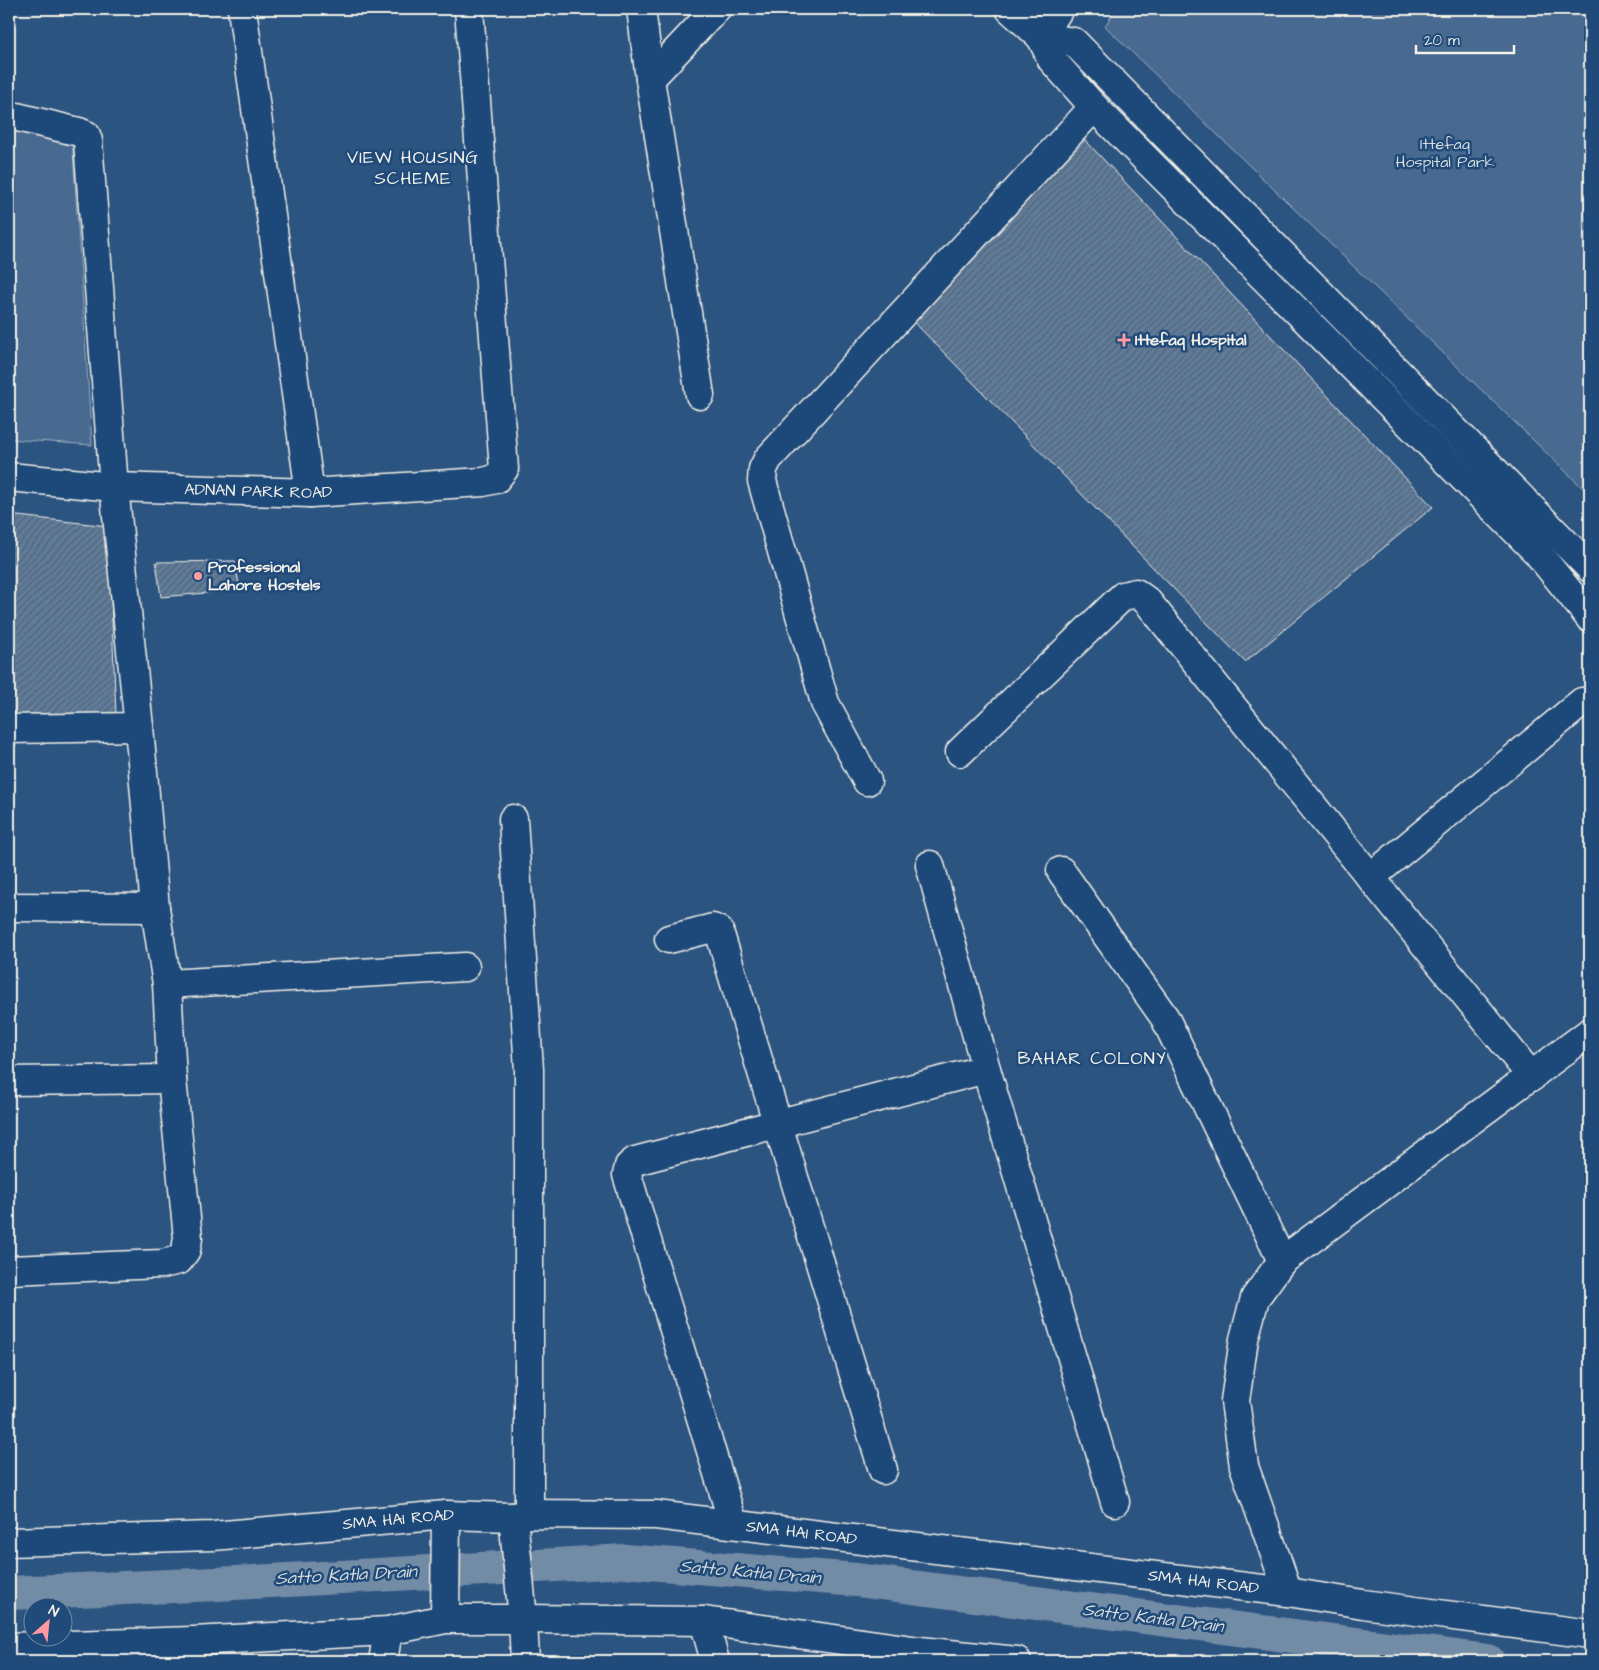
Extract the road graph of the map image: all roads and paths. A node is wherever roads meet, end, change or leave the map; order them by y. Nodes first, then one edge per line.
1 (242, 9) edge
2 (469, 9) edge
3 (641, 9) edge
4 (716, 9) edge
5 (1010, 9) edge
6 (1059, 9) edge
7 (1041, 37) junction
8 (650, 79) junction
9 (1094, 106) junction
10 (9, 115) edge
11 (700, 395) dead end
12 (9, 477) edge
13 (114, 487) junction
14 (310, 494) junction
15 (1590, 568) edge
16 (1590, 618) edge
17 (1590, 702) edge
18 (139, 727) junction
19 (9, 729) edge
20 (960, 752) dead end
21 (867, 781) dead end
22 (513, 819) dead end
23 (930, 865) dead end
24 (1061, 871) dead end
25 (1371, 877) junction
26 (9, 907) edge
27 (155, 908) junction
28 (669, 939) dead end
29 (465, 967) dead end
30 (167, 984) junction
31 (1590, 1032) edge
32 (986, 1068) junction
33 (1532, 1077) junction
34 (172, 1079) junction
35 (9, 1081) edge
36 (777, 1123) junction
37 (1282, 1261) junction
38 (9, 1270) edge
39 (883, 1470) dead end
40 (1115, 1502) dead end
41 (519, 1521) junction
42 (733, 1523) junction
43 (446, 1527) junction
44 (9, 1542) edge
45 (1288, 1592) junction
46 (445, 1619) junction
47 (523, 1619) junction
48 (704, 1622) junction
49 (388, 1632) junction
50 (1590, 1634) edge
51 (9, 1647) edge
52 (190, 1651) edge
53 (922, 1656) edge
54 (383, 1661) edge
55 (525, 1661) edge
56 (715, 1661) edge
57 (1017, 1661) edge

1 - 14 street
2 - 14 street, ADNAN PARK ROAD
3 - 8 street
4 - 8 street
5 - 7 street
6 - 7 street
7 - 9 street
7 - 15 street
8 - 11 street
9 - 16 street
9 - 21 street
10 - 13 street
12 - 13 street, ADNAN PARK ROAD
13 - 14 street, ADNAN PARK ROAD
13 - 18 street
17 - 25 street
18 - 19 street
18 - 27 street
20 - 25 street
22 - 41 street
23 - 32 street
24 - 37 street
25 - 33 street
26 - 27 street
27 - 30 street
28 - 36 street
29 - 30 street
30 - 34 street
31 - 33 street
32 - 36 street
32 - 40 street
33 - 37 street
34 - 35 street
34 - 38 street
36 - 39 street
36 - 42 street
37 - 45 street
41 - 42 street, SMA HAI ROAD
41 - 43 street, SMA HAI ROAD
41 - 47 street
42 - 45 street, SMA HAI ROAD
43 - 44 street, SMA HAI ROAD
43 - 46 street
45 - 50 street, SMA HAI ROAD
46 - 47 street
46 - 49 street
47 - 48 street
47 - 55 street
48 - 53 street
48 - 56 street
49 - 52 street
49 - 54 street
51 - 52 street
53 - 57 street

